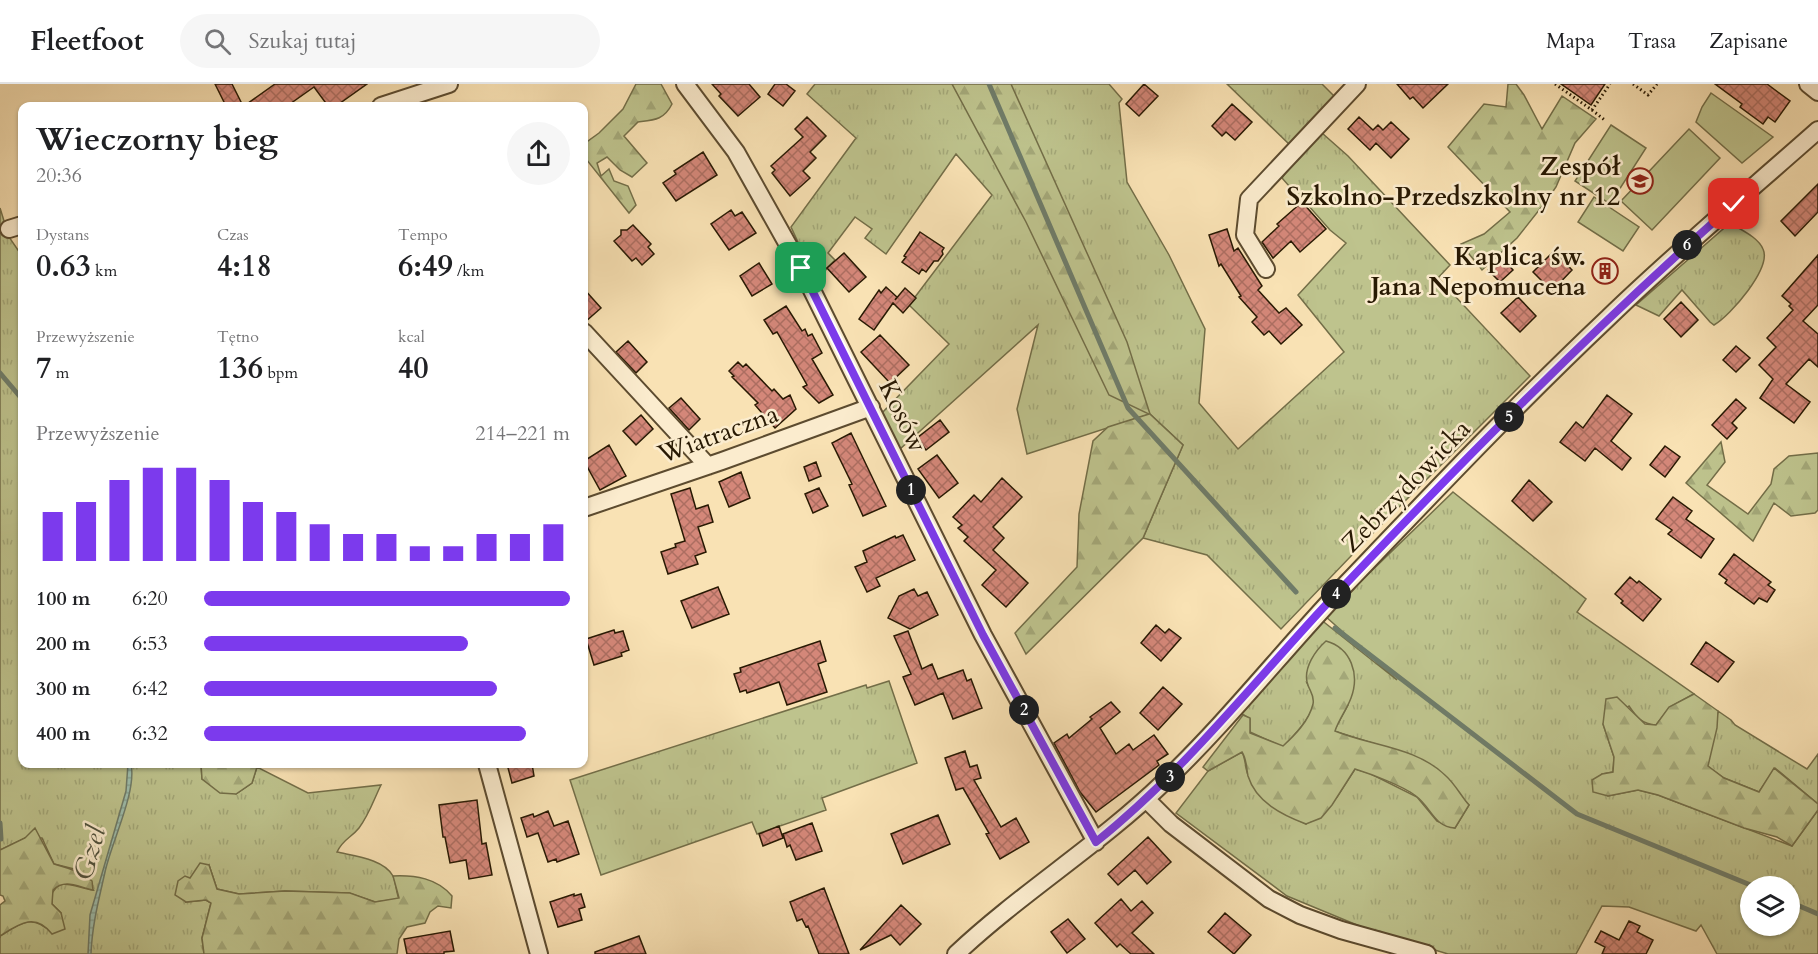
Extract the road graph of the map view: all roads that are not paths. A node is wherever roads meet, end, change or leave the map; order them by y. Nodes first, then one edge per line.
1 (449, 84) edge
2 (685, 84) edge
3 (1357, 84) edge
4 (1808, 84) edge
5 (1818, 92) edge
6 (393, 102) edge
7 (1818, 130) edge
8 (1266, 269) dead end
9 (588, 336) edge
10 (870, 407) junction
11 (708, 466) junction
12 (588, 507) edge
13 (488, 768) edge
14 (1146, 799) junction
15 (1096, 842) junction
16 (539, 954) edge
17 (956, 954) edge
18 (1427, 954) edge

1 - 6 street
2 - 10 street, Kosów
3 - 8 street
4 - 5 street
7 - 14 street, Zebrzydowicka
9 - 11 street
10 - 11 street, Wiatraczna
10 - 15 street, Kosów
11 - 12 street, Wiatraczna
13 - 16 street
14 - 15 street, Zebrzydowicka
14 - 18 street
15 - 17 street, Zebrzydowicka

